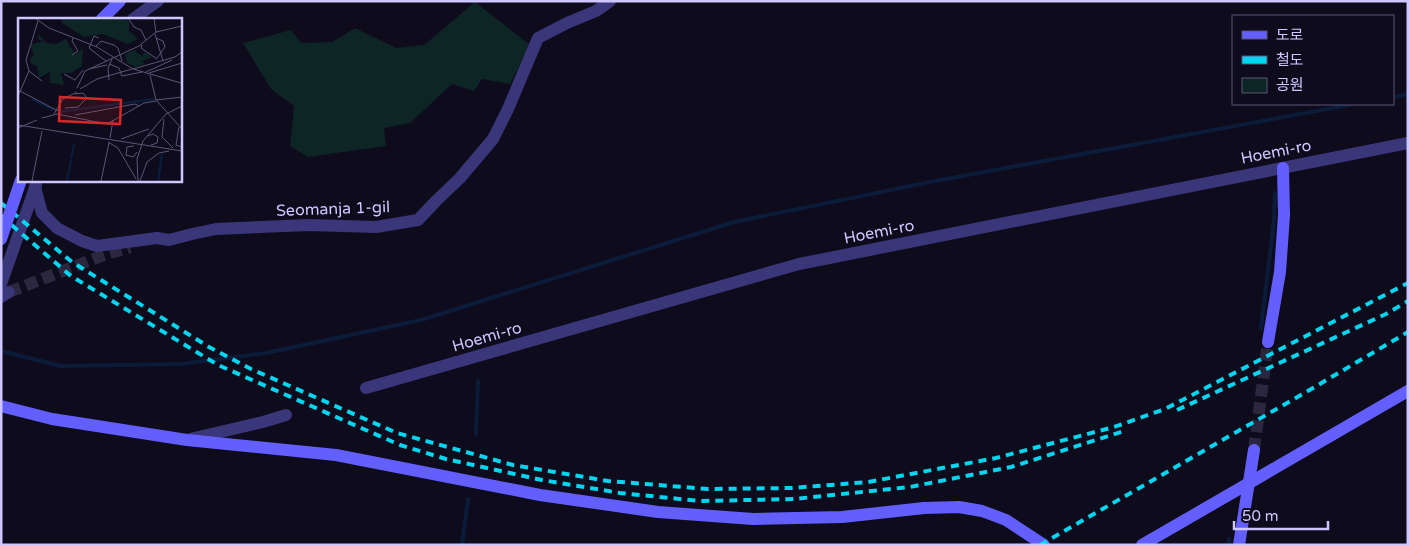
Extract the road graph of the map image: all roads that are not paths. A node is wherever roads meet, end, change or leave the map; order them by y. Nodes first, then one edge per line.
1 (120, 1) edge
2 (158, 1) edge
3 (610, 1) edge
4 (103, 18) edge
5 (134, 18) edge
6 (1408, 143) edge
7 (1283, 168) junction
8 (20, 181) edge
9 (36, 183) edge
10 (157, 238) junction
11 (1, 239) edge
12 (130, 247) tunnel mouth
13 (4, 291) edge
14 (1268, 342) tunnel mouth
15 (366, 388) dead end
16 (1408, 390) edge
17 (1, 406) edge
18 (286, 415) dead end
19 (187, 440) junction
20 (1254, 450) tunnel mouth
21 (1248, 483) junction
22 (1044, 545) edge
23 (1142, 545) edge
24 (1239, 545) edge

1 - 4 street
2 - 5 street
3 - 10 street, Seomanja 1-gil
6 - 7 street, Hoemi-ro
7 - 14 street
7 - 15 street, Hoemi-ro
8 - 11 street, bridge
9 - 10 street, Seomanja 1-gil
9 - 13 street
10 - 12 street, Seomanja 1-gil
16 - 21 street
17 - 19 street
18 - 19 street
19 - 22 street
20 - 21 street
21 - 23 street
21 - 24 street

